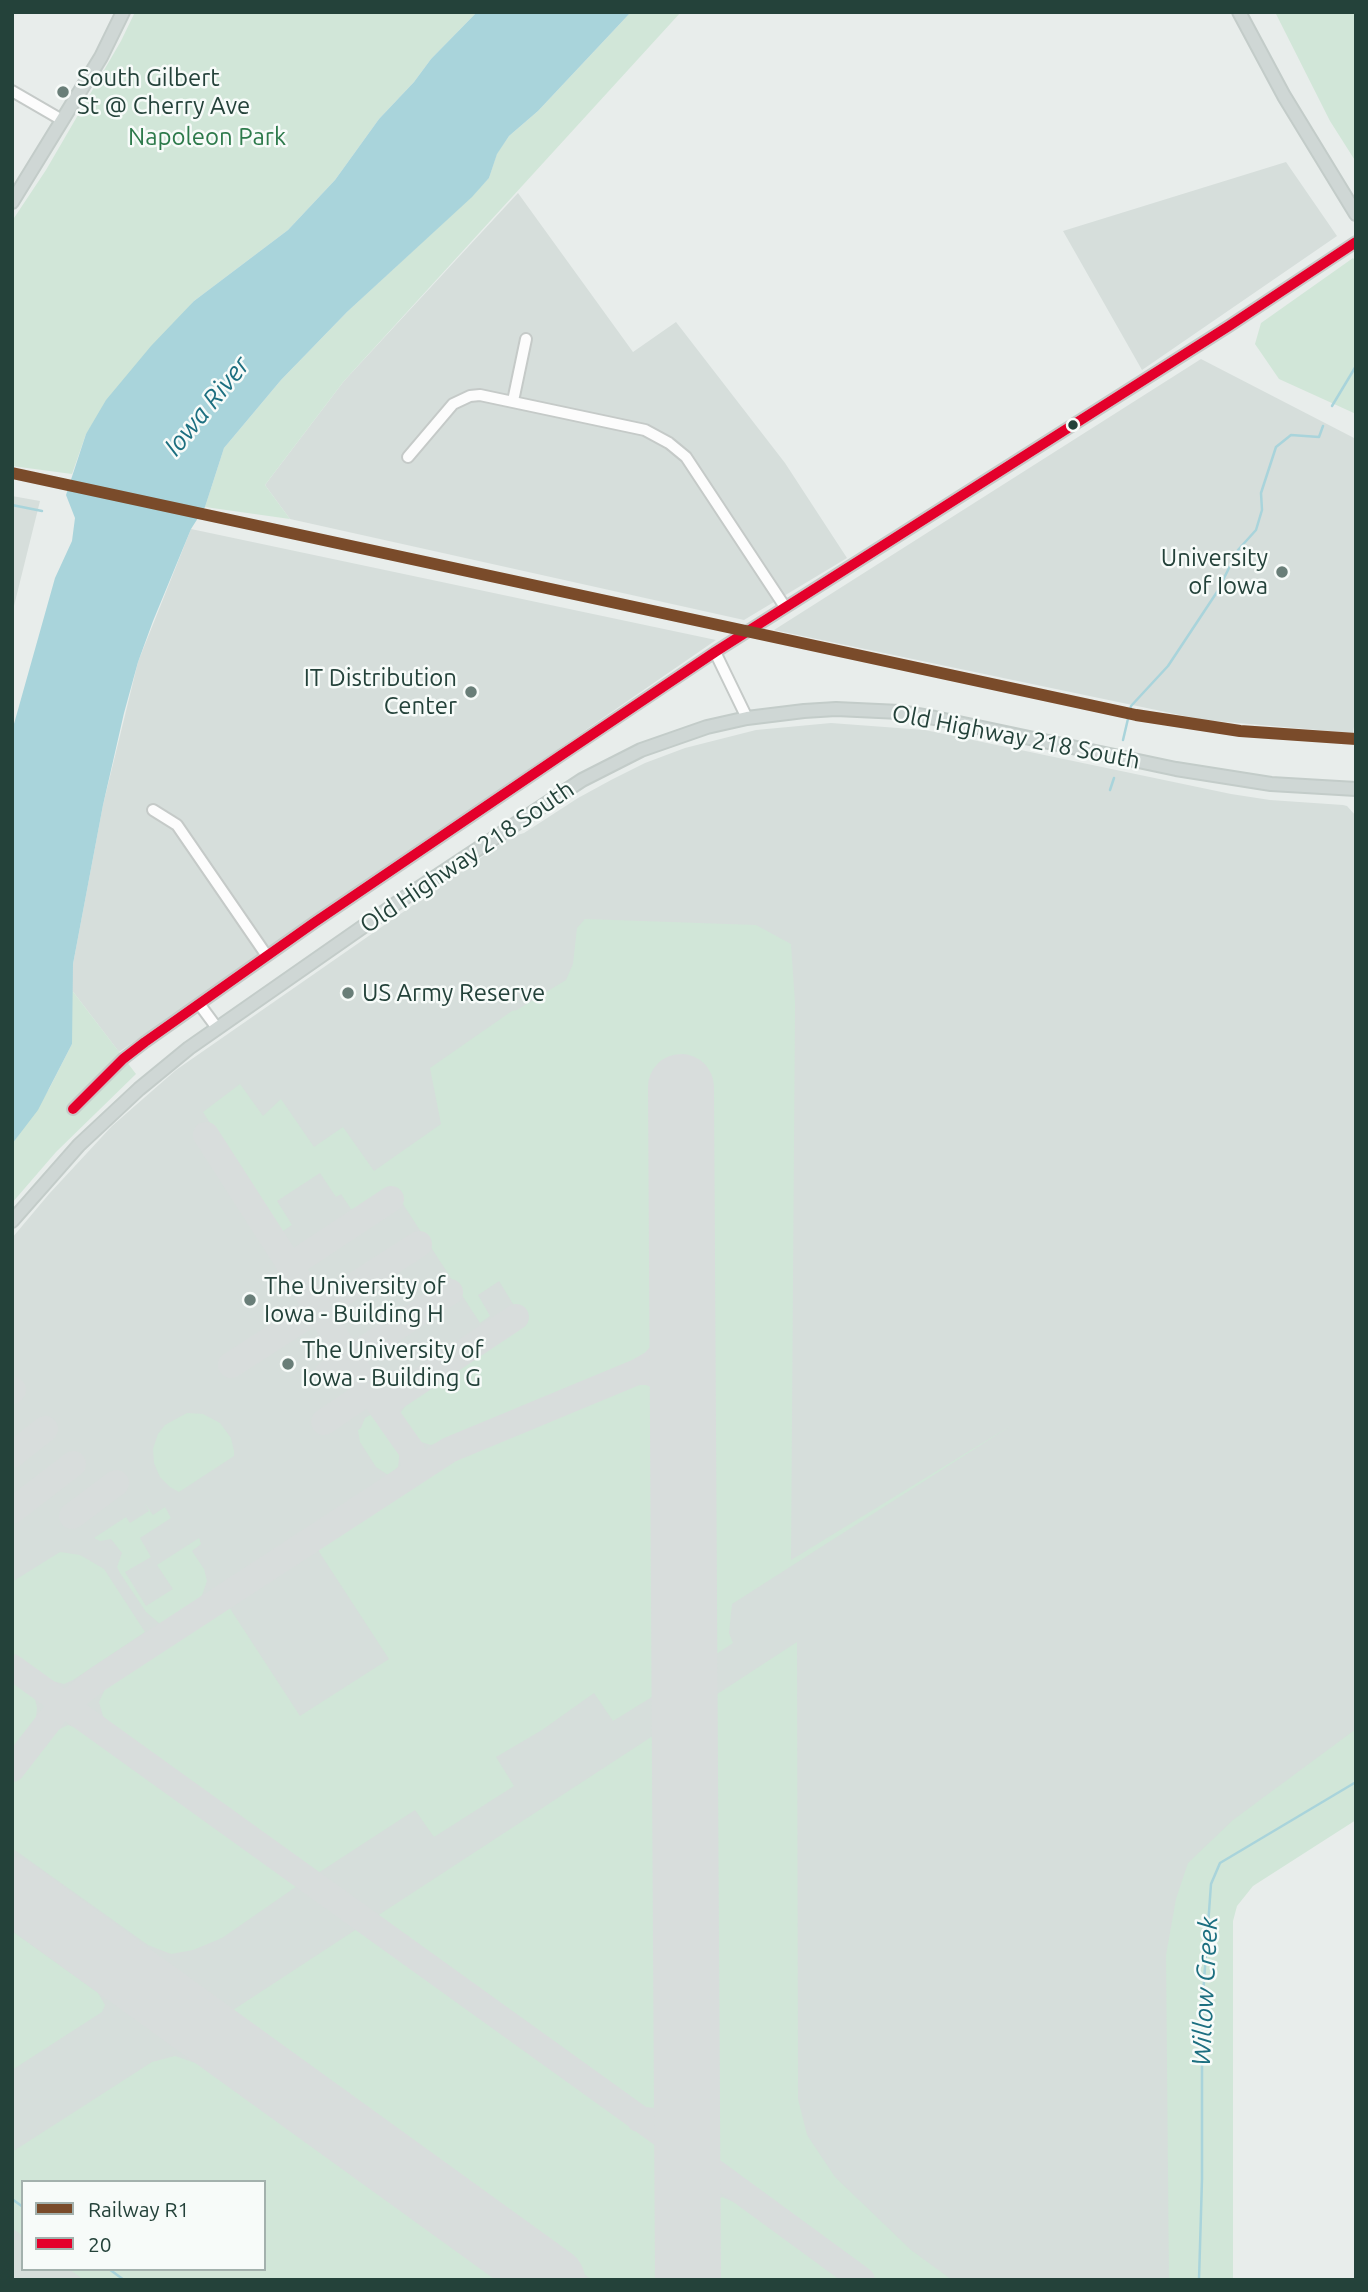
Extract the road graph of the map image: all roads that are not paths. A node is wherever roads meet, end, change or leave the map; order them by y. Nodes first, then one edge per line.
1 (123, 12) edge
2 (1239, 12) edge
3 (12, 91) edge
4 (62, 120) junction
5 (12, 202) edge
6 (1356, 214) edge
7 (1356, 242) edge
8 (526, 339) dead end
9 (513, 401) junction
10 (408, 457) dead end
11 (785, 607) junction
12 (715, 652) junction
13 (747, 718) junction
14 (1356, 789) edge
15 (153, 810) dead end
16 (267, 956) junction
17 (200, 1005) junction
18 (217, 1028) junction
19 (73, 1109) dead end
20 (12, 1221) edge

1 - 4 main road
2 - 6 main road
3 - 4 street
4 - 5 main road
7 - 11 street
8 - 9 street
9 - 10 street
9 - 11 street
11 - 12 street
12 - 13 street
12 - 16 street
13 - 14 main road, Old Highway 218 South
13 - 18 main road, Old Highway 218 South
15 - 16 street
16 - 17 street
17 - 18 street
17 - 19 street
18 - 20 main road, Old Highway 218 South

